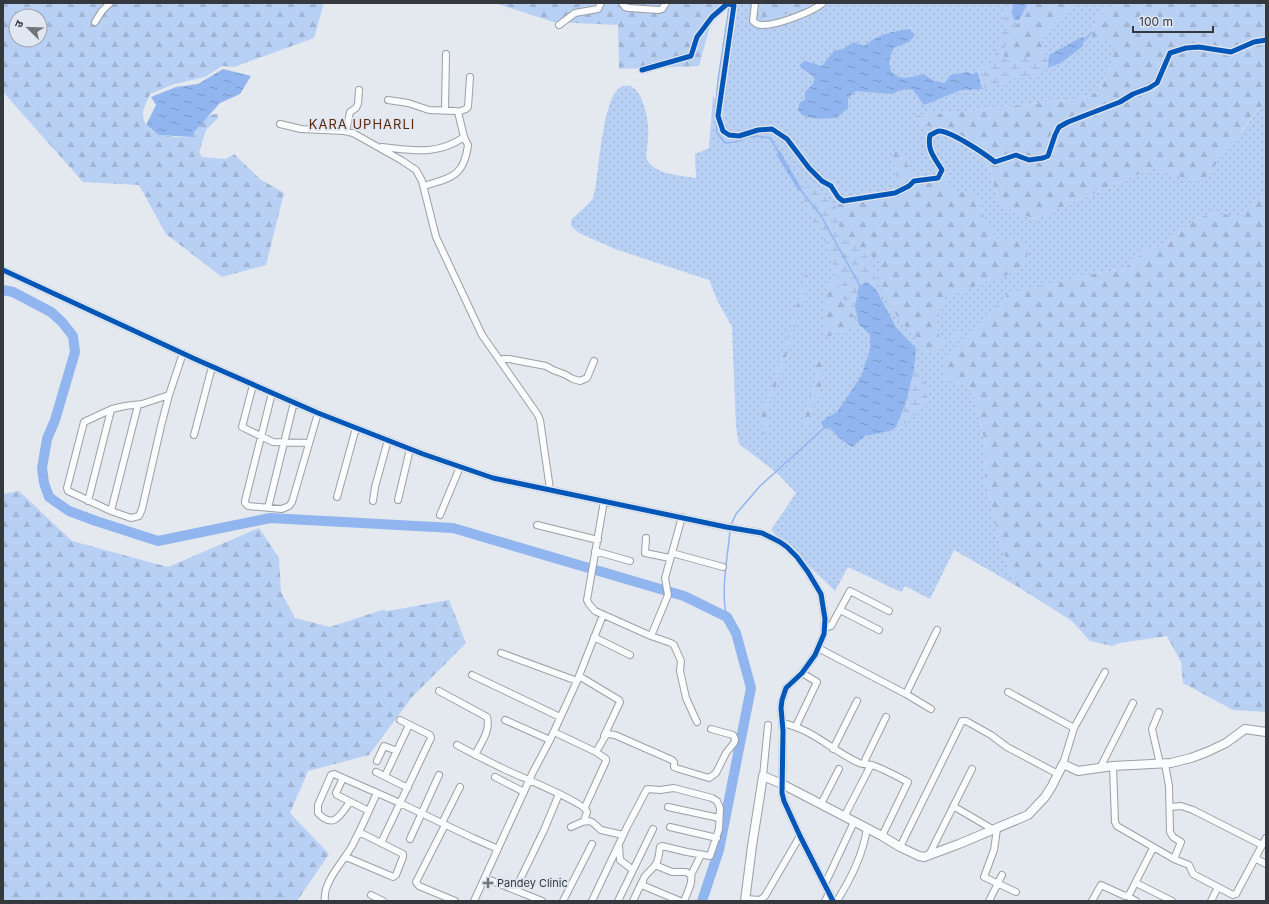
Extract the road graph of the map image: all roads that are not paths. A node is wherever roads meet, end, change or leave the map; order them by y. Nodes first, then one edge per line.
1 (110, 3) edge
2 (601, 3) edge
3 (622, 3) edge
4 (666, 3) edge
5 (755, 3) edge
6 (823, 3) edge
7 (735, 4) edge
8 (96, 22) dead end
9 (559, 25) dead end
10 (1266, 40) edge
11 (446, 54) dead end
12 (642, 70) dead end
13 (470, 77) dead end
14 (359, 90) dead end
15 (388, 100) dead end
16 (445, 110) junction
17 (458, 112) junction
18 (280, 124) dead end
19 (346, 131) junction
20 (464, 137) junction
21 (380, 147) junction
22 (424, 186) junction
23 (3, 270) edge
24 (183, 353) junction
25 (500, 361) junction
26 (594, 361) dead end
27 (212, 367) junction
28 (253, 384) junction
29 (272, 393) junction
30 (169, 395) junction
31 (294, 402) junction
32 (138, 405) junction
33 (110, 410) junction
34 (318, 413) junction
35 (356, 428) junction
36 (194, 435) dead end
37 (262, 437) junction
38 (388, 440) junction
39 (283, 442) junction
40 (309, 443) junction
41 (410, 448) junction
42 (460, 467) junction
43 (550, 489) junction
44 (337, 497) dead end
45 (398, 500) dead end
46 (88, 501) junction
47 (373, 501) dead end
48 (604, 501) junction
49 (268, 508) junction
50 (111, 511) junction
51 (440, 515) dead end
52 (682, 518) junction
53 (537, 525) dead end
54 (646, 538) dead end
55 (598, 540) junction
56 (595, 554) junction
57 (671, 556) junction
58 (630, 561) dead end
59 (723, 566) dead end
60 (840, 610) junction
61 (889, 610) dead end
62 (604, 615) junction
63 (825, 628) junction
64 (879, 630) dead end
65 (937, 630) dead end
66 (651, 636) junction
67 (594, 637) junction
68 (818, 648) junction
69 (501, 652) dead end
70 (630, 655) dead end
71 (1105, 672) dead end
72 (802, 673) junction
73 (472, 675) dead end
74 (578, 678) junction
75 (438, 691) dead end
76 (1008, 692) dead end
77 (906, 694) junction
78 (857, 701) dead end
79 (1133, 703) dead end
80 (932, 709) dead end
81 (1159, 712) dead end
82 (560, 717) junction
83 (886, 717) dead end
84 (400, 720) dead end
85 (505, 720) dead end
86 (697, 722) dead end
87 (782, 723) junction
88 (409, 725) junction
89 (768, 725) dead end
90 (796, 726) junction
91 (1074, 728) junction
92 (711, 729) dead end
93 (554, 732) junction
94 (1266, 732) edge
95 (604, 736) junction
96 (550, 740) junction
97 (458, 746) dead end
98 (833, 749) junction
99 (397, 751) junction
100 (596, 752) junction
101 (475, 755) junction
102 (377, 761) dead end
103 (868, 764) junction
104 (1063, 764) junction
105 (1163, 764) junction
106 (1113, 766) junction
107 (1100, 768) junction
108 (839, 769) dead end
109 (972, 769) dead end
110 (376, 772) dead end
111 (1058, 774) junction
112 (439, 775) dead end
113 (385, 776) junction
114 (763, 776) junction
115 (495, 777) dead end
116 (343, 778) junction
117 (529, 780) junction
118 (782, 784) junction
119 (460, 787) dead end
120 (408, 788) junction
121 (524, 792) junction
122 (377, 793) junction
123 (559, 794) junction
124 (350, 802) junction
125 (400, 803) junction
126 (821, 804) junction
127 (953, 806) junction
128 (668, 807) dead end
129 (1170, 807) junction
130 (585, 808) junction
131 (369, 811) junction
132 (421, 813) junction
133 (844, 817) junction
134 (719, 818) junction
135 (584, 821) junction
136 (854, 822) junction
137 (444, 824) junction
138 (571, 827) dead end
139 (670, 827) dead end
140 (867, 828) junction
141 (653, 829) dead end
142 (995, 830) junction
143 (359, 832) junction
144 (623, 835) junction
145 (800, 836) junction
146 (882, 836) junction
147 (717, 838) junction
148 (1266, 838) edge
149 (410, 839) dead end
150 (381, 843) junction
151 (592, 844) dead end
152 (619, 844) junction
153 (1262, 846) junction
154 (900, 847) junction
155 (1153, 848) junction
156 (498, 849) junction
157 (700, 855) junction
158 (929, 855) junction
159 (346, 857) junction
160 (1255, 858) junction
161 (1174, 859) junction
162 (1266, 864) edge
163 (655, 866) junction
164 (633, 870) junction
165 (1002, 874) dead end
166 (691, 875) junction
167 (485, 878) junction
168 (642, 882) junction
169 (998, 883) junction
170 (1136, 883) junction
171 (825, 884) junction
172 (1218, 887) junction
173 (515, 890) junction
174 (1016, 892) dead end
175 (829, 893) junction
176 (371, 895) dead end
177 (1127, 896) junction
178 (746, 900) edge
179 (325, 901) edge
180 (383, 901) edge
181 (455, 901) edge
182 (474, 901) edge
183 (542, 901) edge
184 (563, 901) edge
185 (592, 901) edge
186 (618, 901) edge
187 (632, 901) edge
188 (680, 901) edge
189 (684, 901) edge
190 (825, 901) edge
191 (834, 901) edge
192 (837, 901) edge
193 (989, 901) edge
194 (1092, 901) edge
195 (1136, 901) edge
196 (1172, 901) edge
197 (1211, 901) edge

1 - 8 street
2 - 9 street
3 - 4 street
5 - 6 street
7 - 10 street
7 - 12 street
11 - 16 street
13 - 17 street
14 - 19 street
15 - 16 street
16 - 17 street
17 - 20 street
18 - 19 street
19 - 21 street
20 - 21 street
20 - 22 street
21 - 22 street
22 - 25 street
23 - 24 street
24 - 27 street
24 - 30 street
25 - 26 street
25 - 43 street
27 - 28 street
27 - 36 street
28 - 29 street
28 - 37 street
29 - 31 street
29 - 37 street
30 - 32 street
30 - 50 street
31 - 34 street
31 - 39 street
32 - 33 street
32 - 50 street
33 - 46 street
33 - 46 street
34 - 35 street
34 - 40 street
35 - 38 street
35 - 44 street
37 - 39 street
37 - 49 street
38 - 41 street
38 - 47 street
39 - 40 street
39 - 49 street
40 - 49 street
41 - 42 street
41 - 45 street
42 - 43 street
42 - 51 street
43 - 48 street
46 - 50 street
48 - 52 street
48 - 55 street
52 - 57 street
52 - 63 street
53 - 55 street
54 - 57 street
55 - 56 street
56 - 58 street
56 - 62 street
57 - 59 street
57 - 66 street
60 - 61 street
60 - 63 street
60 - 64 street
62 - 66 street
62 - 67 street
63 - 68 street
65 - 77 street
66 - 86 street
67 - 70 street
67 - 74 street
68 - 72 street
68 - 77 street
69 - 74 street
71 - 91 street
72 - 87 street
72 - 90 street
73 - 82 street
74 - 82 street
74 - 95 street
75 - 101 street
76 - 91 street
77 - 80 street
78 - 98 street
79 - 107 street
81 - 105 street
82 - 93 street
83 - 103 street
84 - 88 street
85 - 96 street
87 - 90 street
87 - 118 street
88 - 99 street
88 - 120 street
89 - 114 street
90 - 98 street
91 - 104 street
92 - 95 street
93 - 96 street
93 - 100 street
94 - 105 street
95 - 100 street
96 - 117 street
97 - 101 street
98 - 103 street
99 - 102 street
99 - 113 street
100 - 130 street
101 - 117 street
103 - 133 street
103 - 146 street
104 - 107 street
104 - 111 street
105 - 106 street
105 - 129 street
106 - 107 street
106 - 155 street
108 - 126 street
109 - 127 street
110 - 113 street
111 - 142 street
111 - 154 street
112 - 132 street
113 - 120 street
114 - 118 street
114 - 178 street
115 - 121 street
116 - 122 street
116 - 124 street
116 - 124 street
117 - 121 street
117 - 123 street
118 - 126 street
118 - 145 street
119 - 137 street
120 - 125 street
121 - 156 street
122 - 125 street
122 - 131 street
123 - 130 street
123 - 173 street
124 - 131 street
125 - 132 street
125 - 150 street
126 - 133 street
127 - 142 street
127 - 158 street
128 - 134 street
129 - 153 street
129 - 161 street
130 - 135 street
131 - 143 street
132 - 137 street
132 - 149 street
133 - 136 street
134 - 144 street
134 - 147 street
135 - 138 street
135 - 144 street
136 - 140 street
136 - 171 street
137 - 156 street
137 - 181 street
139 - 147 street
140 - 146 street
140 - 192 street
141 - 164 street
142 - 158 street
142 - 169 street
143 - 150 street
143 - 159 street
144 - 152 street
145 - 171 street
145 - 178 street
146 - 154 street
147 - 157 street
148 - 153 street
150 - 159 street
151 - 184 street
152 - 164 street
152 - 185 street
153 - 160 street
154 - 158 street
155 - 161 street
155 - 170 street
156 - 167 street
157 - 163 street
157 - 166 street
159 - 179 street
160 - 162 street
160 - 172 street
161 - 172 street
163 - 166 street
163 - 168 street
164 - 186 street
165 - 169 street
166 - 189 street
167 - 173 street
167 - 182 street
168 - 187 street
168 - 188 street
169 - 174 street
169 - 193 street
170 - 177 street
170 - 196 street
171 - 175 street
172 - 197 street
173 - 183 street
175 - 190 street
175 - 191 street
176 - 180 street
177 - 194 street
177 - 195 street

